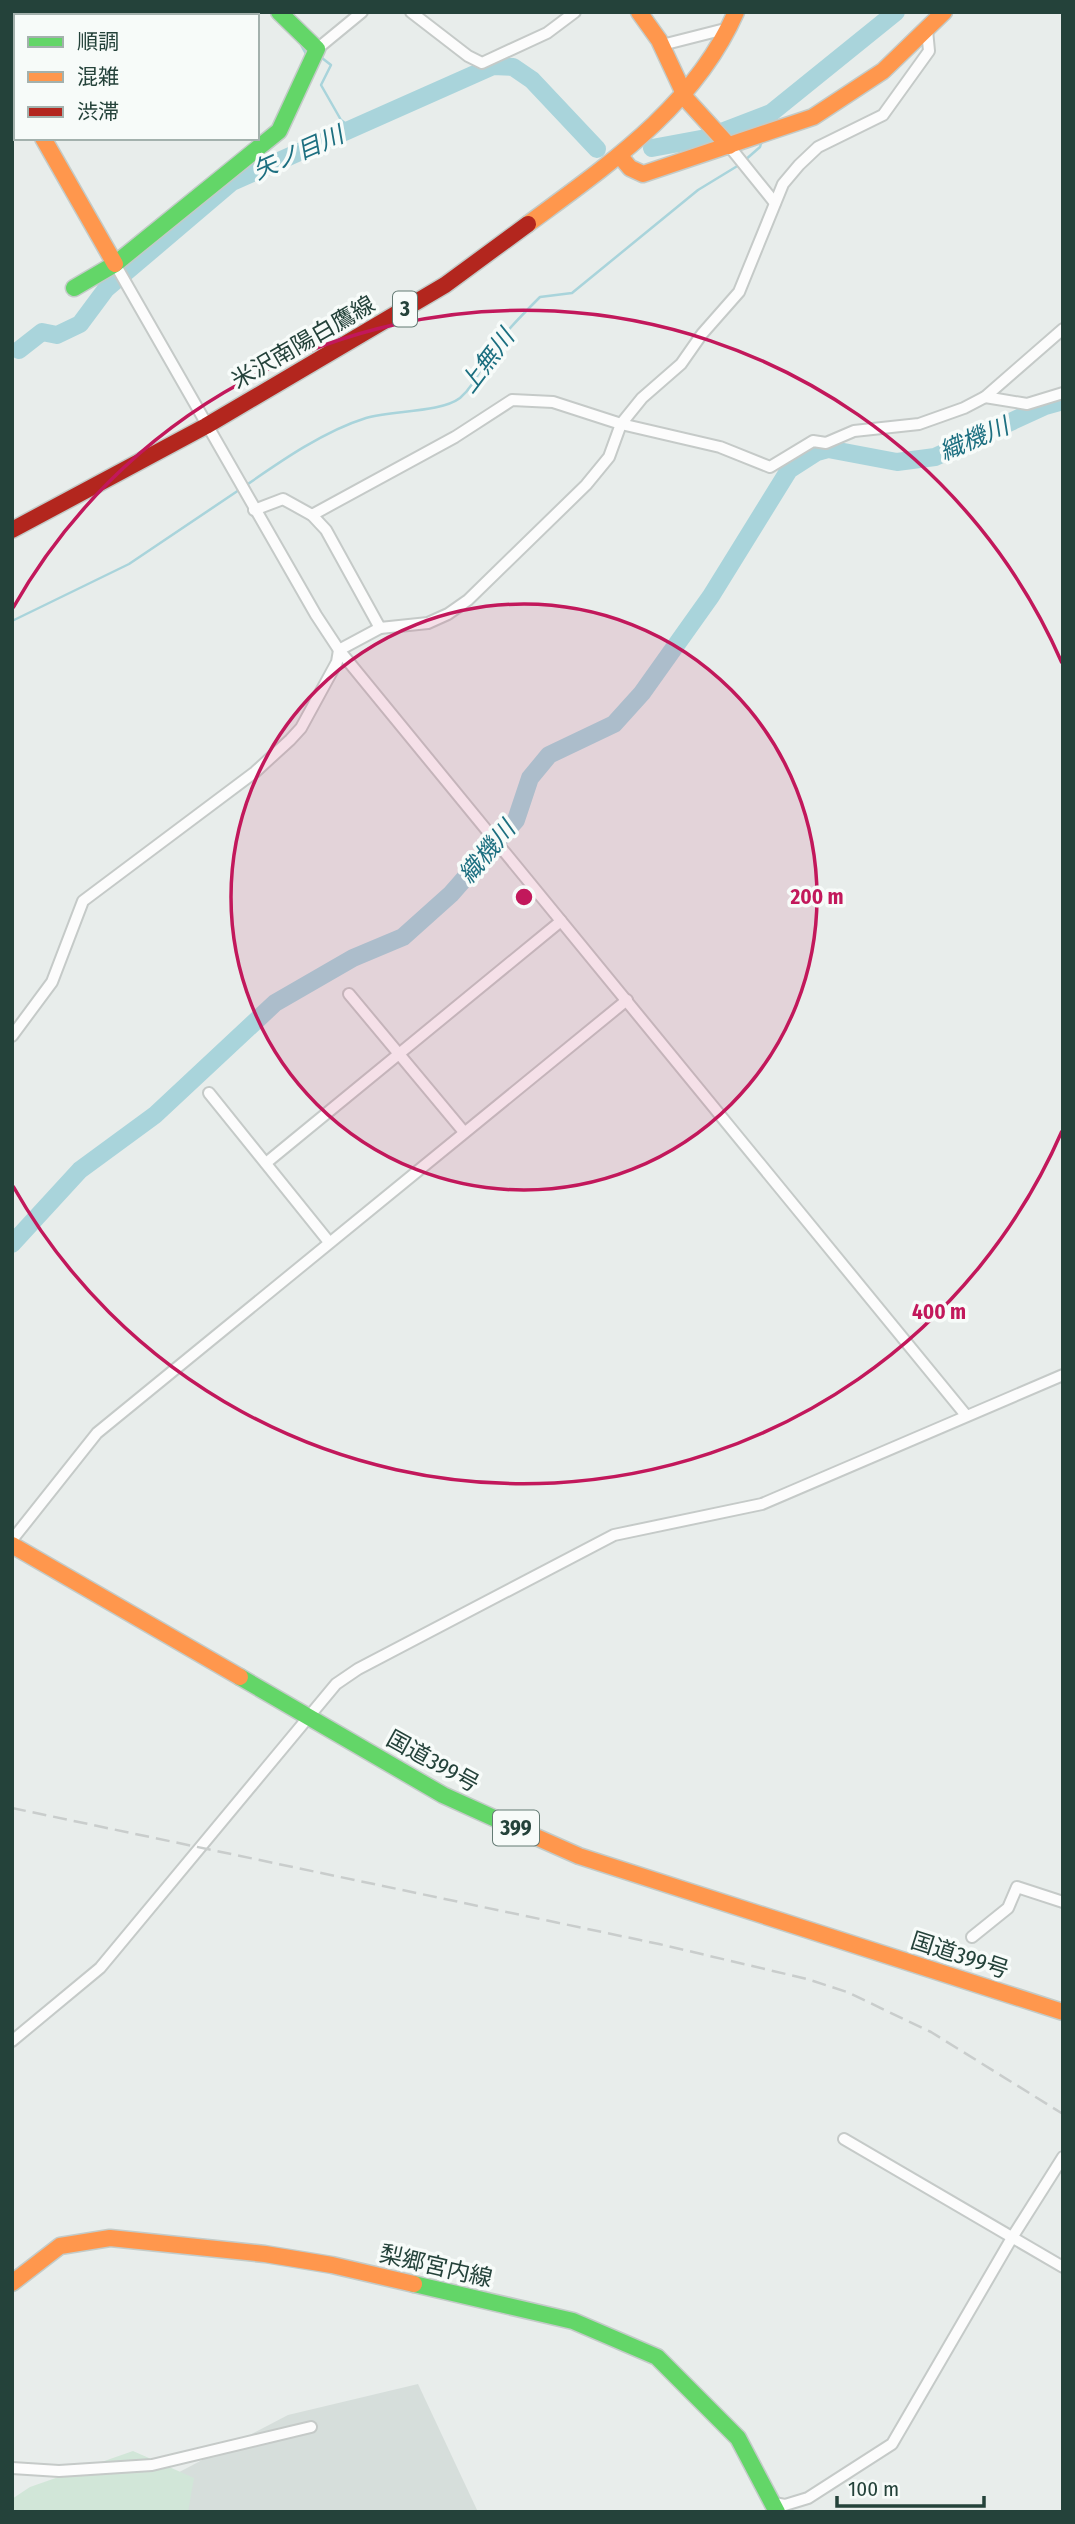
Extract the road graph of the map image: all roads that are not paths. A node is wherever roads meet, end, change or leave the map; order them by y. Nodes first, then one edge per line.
1 (279, 12) edge
2 (362, 12) edge
3 (411, 12) edge
4 (575, 12) edge
5 (639, 12) edge
6 (736, 12) edge
7 (944, 12) edge
8 (729, 28) junction
9 (927, 30) junction
10 (662, 45) junction
11 (317, 49) junction
12 (684, 95) junction
13 (44, 140) edge
14 (725, 142) junction
15 (620, 156) junction
16 (775, 203) junction
17 (115, 264) junction
18 (74, 288) dead end
19 (1063, 329) edge
20 (1063, 393) edge
21 (985, 397) junction
22 (621, 424) junction
23 (206, 426) junction
24 (254, 510) junction
25 (312, 515) junction
26 (12, 530) edge
27 (380, 628) junction
28 (339, 650) junction
29 (561, 921) junction
30 (349, 994) dead end
31 (627, 1000) junction
32 (12, 1036) edge
33 (400, 1055) junction
34 (209, 1093) dead end
35 (464, 1132) junction
36 (266, 1163) junction
37 (329, 1242) junction
38 (1063, 1374) edge
39 (965, 1414) junction
40 (12, 1543) edge
41 (309, 1717) junction
42 (1063, 1902) edge
43 (972, 1937) dead end
44 (1063, 2012) edge
45 (12, 2041) edge
46 (844, 2139) dead end
47 (1063, 2157) edge
48 (1013, 2236) junction
49 (1063, 2267) edge
50 (12, 2283) edge
51 (311, 2427) dead end
52 (12, 2469) edge
53 (776, 2507) edge

1 - 11 main road
2 - 11 street
3 - 4 street
5 - 10 main road
6 - 8 main road, 米沢南陽白鷹線 / 3
7 - 9 main road
8 - 10 street
8 - 12 main road, 米沢南陽白鷹線 / 3
9 - 14 main road
9 - 16 street
10 - 12 main road
11 - 17 main road
12 - 14 main road
12 - 15 main road, 米沢南陽白鷹線 / 3
13 - 17 main road
14 - 15 main road
14 - 16 street
15 - 23 main road, 米沢南陽白鷹線 / 3
16 - 22 street
17 - 18 main road
17 - 23 street
19 - 21 street
20 - 21 street
21 - 22 street
22 - 25 street
22 - 27 street
23 - 24 street
23 - 26 main road, 米沢南陽白鷹線 / 3
24 - 25 street
24 - 28 street
25 - 27 street
27 - 28 street
28 - 29 street
28 - 32 street
29 - 31 street
29 - 33 street
30 - 33 street
31 - 35 street
31 - 39 street
33 - 35 street
33 - 36 street
34 - 36 street
35 - 37 street
36 - 37 street
37 - 40 street
38 - 39 street
39 - 41 street
40 - 41 main road, 国道399号 / 399
41 - 44 main road, 国道399号 / 399
41 - 45 street
42 - 43 street
46 - 48 street
47 - 48 street
48 - 49 street
48 - 53 street
50 - 53 main road, 梨郷宮内線
51 - 52 street

